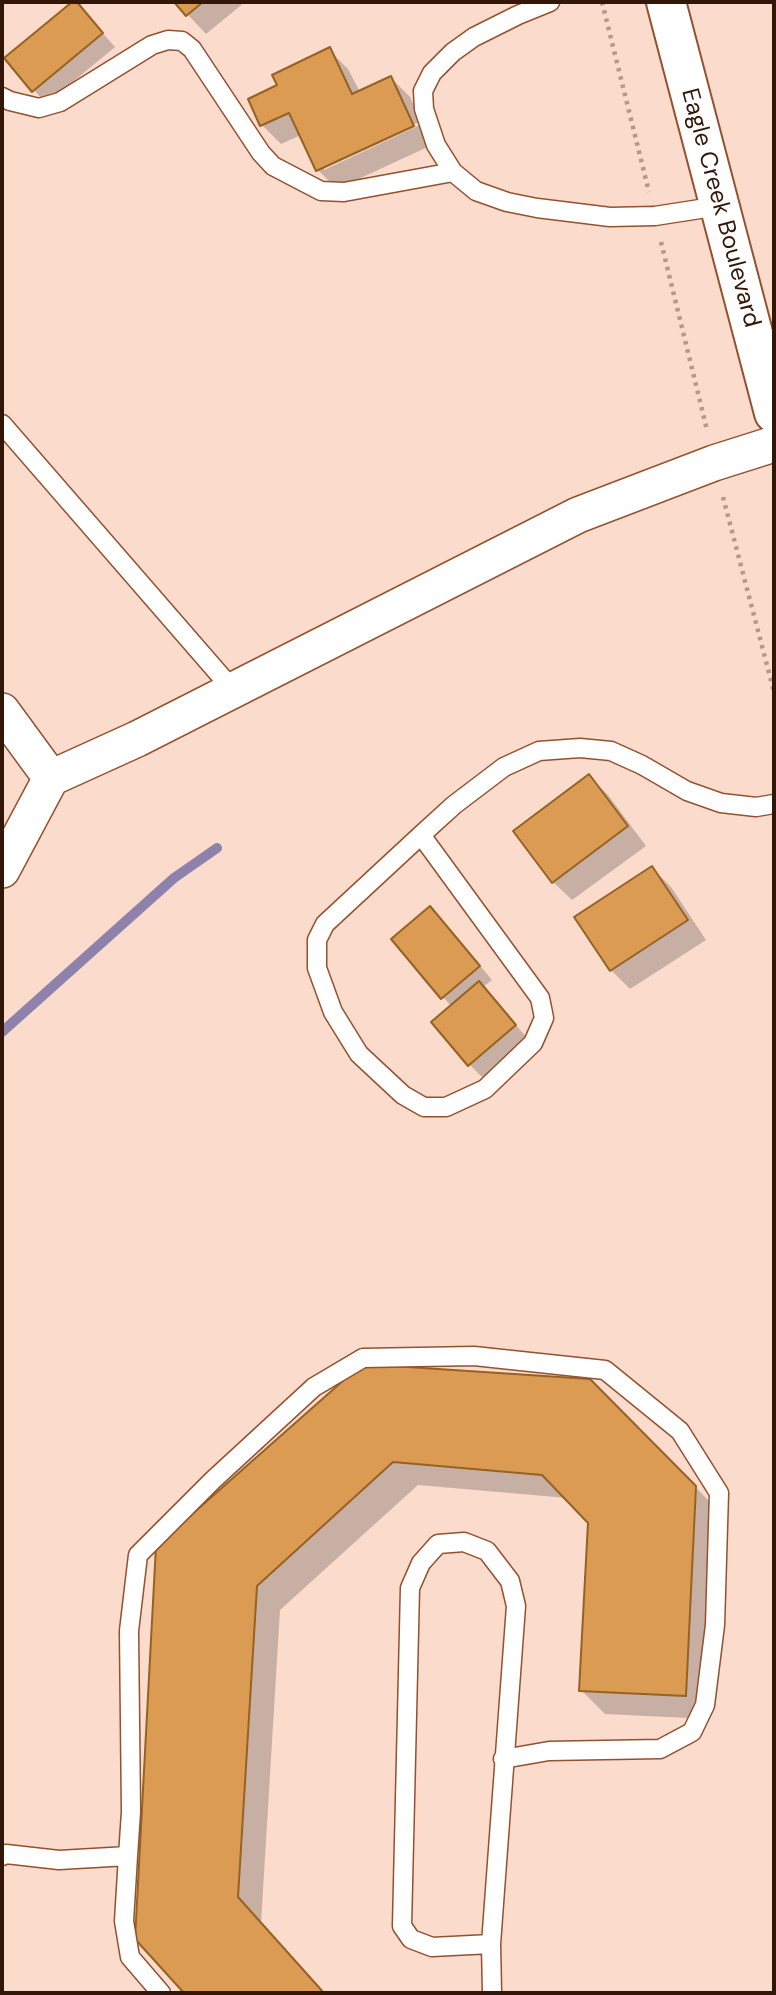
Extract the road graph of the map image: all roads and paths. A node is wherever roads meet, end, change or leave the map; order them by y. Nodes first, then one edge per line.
1 (550, 2) edge
2 (602, 2) edge
3 (666, 2) edge
4 (2, 97) edge
5 (453, 172) junction
6 (719, 206) junction
7 (654, 216) junction
8 (774, 413) edge
9 (2, 424) edge
10 (774, 444) edge
11 (715, 463) junction
12 (233, 690) junction
13 (774, 692) edge
14 (2, 710) edge
15 (51, 778) junction
16 (774, 804) edge
17 (421, 835) junction
18 (2, 870) edge
19 (503, 1759) junction
20 (2, 1856) edge
21 (128, 1856) junction
22 (491, 1944) junction
23 (161, 1993) edge
24 (492, 1993) edge

1 - 5 lane
2 - 7 path
3 - 6 street, Eagle Creek Boulevard
4 - 5 lane
5 - 7 lane
6 - 7 lane
6 - 8 street, Eagle Creek Boulevard
7 - 11 path
9 - 12 lane
10 - 11 street
11 - 12 street
11 - 13 path
12 - 15 street
14 - 15 street
15 - 18 street
16 - 17 lane
17 - 17 lane
19 - 21 lane
19 - 22 lane
19 - 22 lane
20 - 21 lane
21 - 23 lane
22 - 24 lane

